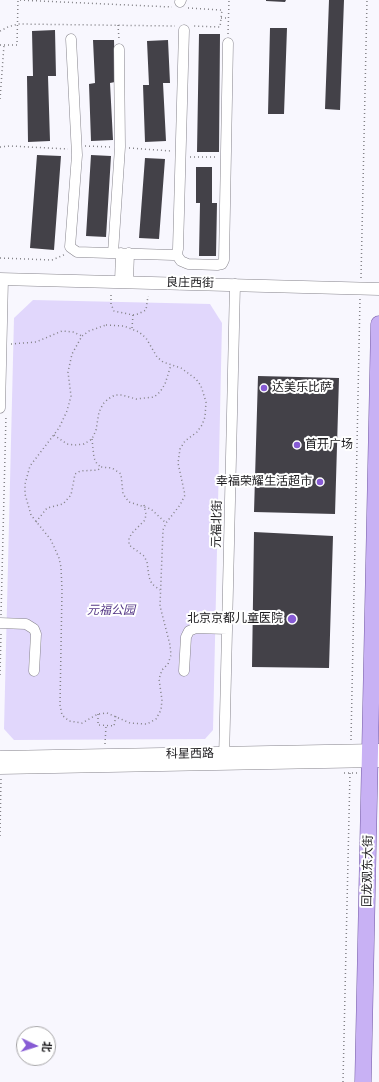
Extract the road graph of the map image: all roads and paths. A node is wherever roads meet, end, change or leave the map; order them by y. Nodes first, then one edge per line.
1 (108, 0) edge
2 (229, 0) edge
3 (367, 0) edge
4 (66, 1) edge
5 (108, 4) junction
6 (180, 4) edge
7 (221, 18) junction
8 (229, 18) junction
9 (18, 24) junction
10 (118, 25) junction
11 (184, 27) junction
12 (0, 31) edge
13 (71, 38) dead end
14 (228, 43) joint
15 (0, 45) edge
16 (4, 46) junction
17 (119, 49) joint
18 (0, 99) edge
19 (73, 251) junction
20 (121, 253) junction
21 (176, 254) junction
22 (0, 258) edge
23 (361, 266) dead end
24 (2, 279) edge
25 (124, 282) junction
26 (235, 284) junction
27 (379, 288) edge
28 (112, 295) dead end
29 (148, 296) dead end
30 (360, 314) dead end
31 (133, 315) junction
32 (379, 324) edge
33 (132, 328) junction
34 (82, 336) junction
35 (11, 344) dead end
36 (171, 365) junction
37 (3, 409) edge
38 (54, 435) junction
39 (92, 439) junction
40 (101, 467) junction
41 (144, 505) junction
42 (36, 522) junction
43 (166, 523) junction
44 (160, 590) junction
45 (1, 623) edge
46 (227, 629) junction
47 (34, 671) dead end
48 (184, 671) dead end
49 (0, 675) edge
50 (98, 714) junction
51 (116, 716) junction
52 (351, 718) dead end
53 (106, 726) junction
54 (105, 744) dead end
55 (374, 756) edge
56 (224, 759) junction
57 (0, 765) edge
58 (350, 791) dead end
59 (0, 836) edge
60 (343, 1082) edge
61 (363, 1082) edge

1 - 5 path
2 - 8 path
3 - 23 path
4 - 5 path
4 - 9 path
5 - 6 path
6 - 7 path
7 - 8 path
7 - 11 path
8 - 14 path
9 - 10 path
9 - 12 path
9 - 16 path
10 - 11 path
10 - 17 path
11 - 21 street
13 - 19 street
14 - 21 street
15 - 16 path
16 - 18 path
17 - 20 street
19 - 20 street
19 - 22 path
20 - 21 street
20 - 25 street
24 - 25 street, 良庄西街
24 - 37 street
25 - 26 street, 良庄西街
26 - 27 street, 良庄西街
26 - 46 street, 元福北街
28 - 31 path
29 - 31 path
30 - 52 path
31 - 33 path
32 - 55 main road, 回龙观东大街
33 - 34 path
33 - 36 path
34 - 35 path
34 - 38 path
36 - 39 path
36 - 43 path
37 - 45 path
38 - 39 path
38 - 42 path
39 - 40 path
40 - 41 path
40 - 42 path
41 - 43 path
41 - 44 path
42 - 50 path
43 - 44 path
44 - 51 path
45 - 47 street
45 - 49 path
46 - 48 street
46 - 56 street, 元福北街
50 - 51 path
50 - 53 path
51 - 53 path
53 - 54 path
55 - 56 street, 科星西路
55 - 61 main road, 回龙观东大街
56 - 57 street, 科星西路
57 - 59 path
58 - 60 path

